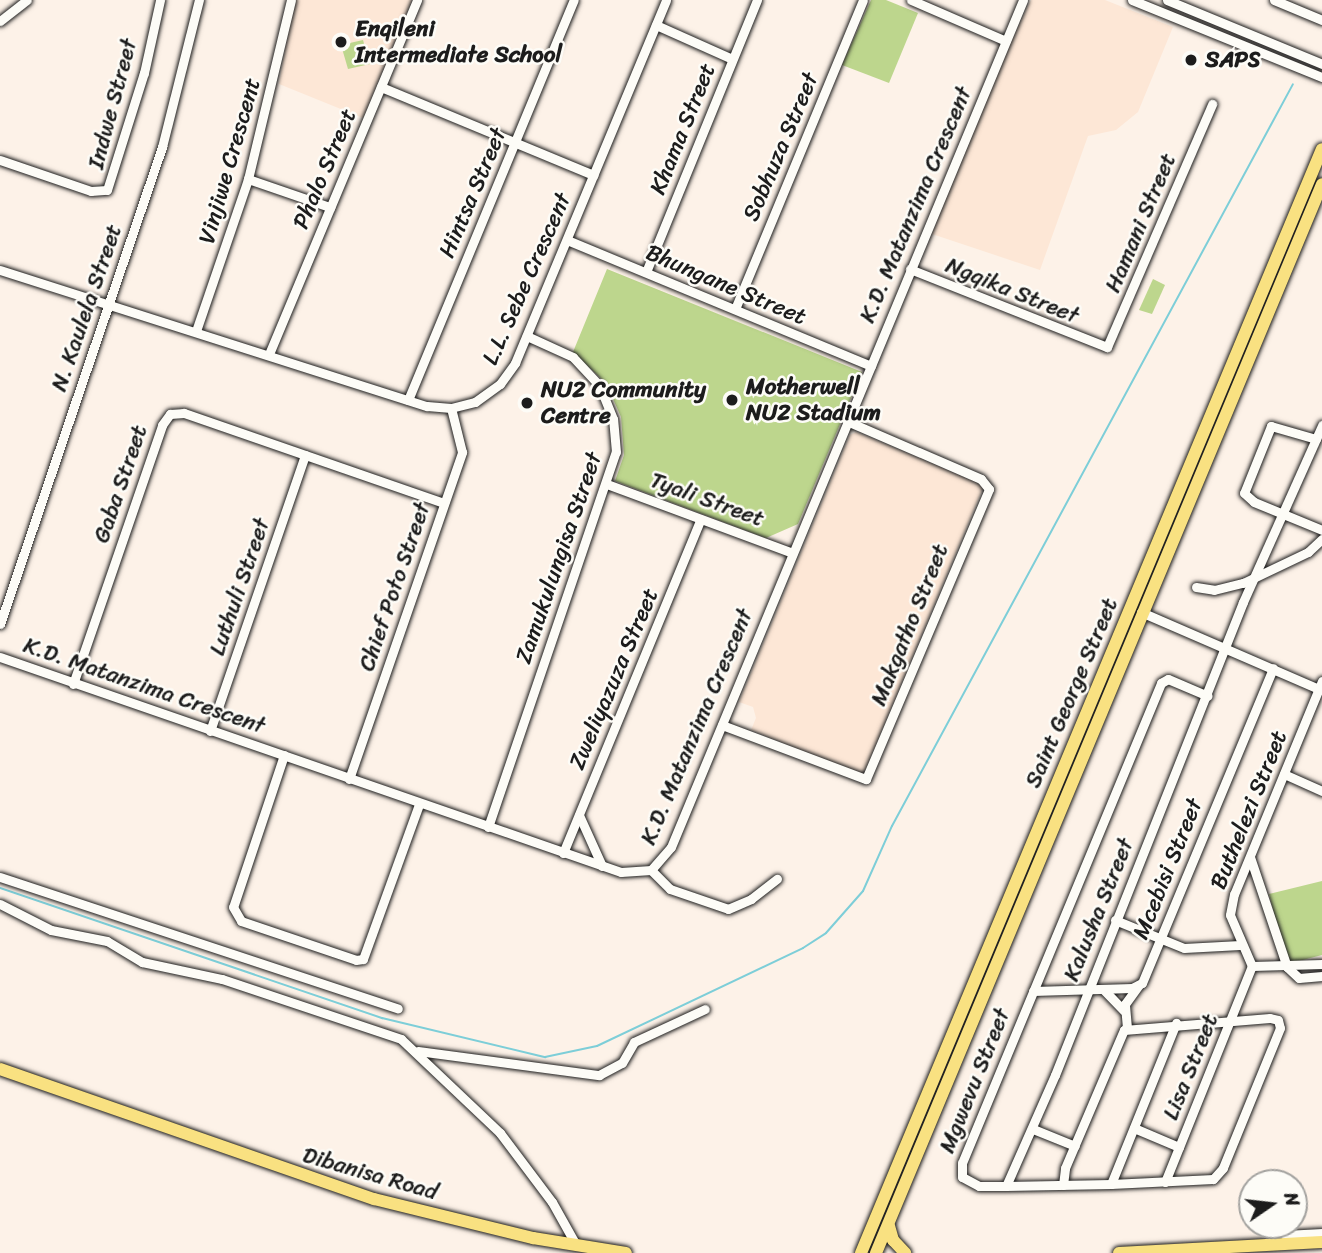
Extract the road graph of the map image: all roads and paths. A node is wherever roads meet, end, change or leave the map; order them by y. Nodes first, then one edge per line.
1 (27, 0) edge
2 (160, 0) edge
3 (199, 0) edge
4 (291, 0) edge
5 (417, 0) edge
6 (574, 0) edge
7 (666, 0) edge
8 (757, 0) edge
9 (863, 0) edge
10 (911, 0) edge
11 (1023, 0) edge
12 (1132, 0) edge
13 (1167, 0) edge
14 (1274, 0) edge
15 (1322, 20) edge
16 (0, 21) edge
17 (656, 25) junction
18 (1006, 41) junction
19 (732, 59) junction
20 (1322, 64) edge
21 (1322, 77) edge
22 (381, 87) junction
23 (1212, 104) dead end
24 (515, 142) junction
25 (1322, 149) edge
26 (0, 160) edge
27 (593, 174) junction
28 (248, 180) junction
29 (1322, 184) edge
30 (330, 207) junction
31 (566, 240) junction
32 (0, 270) edge
33 (910, 270) junction
34 (646, 272) junction
35 (110, 304) junction
36 (735, 309) junction
37 (196, 331) junction
38 (527, 336) junction
39 (1099, 348) joint
40 (269, 354) junction
41 (871, 366) junction
42 (408, 400) junction
43 (451, 408) junction
44 (846, 421) junction
45 (1322, 425) edge
46 (1316, 439) junction
47 (305, 455) junction
48 (607, 484) junction
49 (444, 503) junction
50 (1285, 515) junction
51 (701, 519) junction
52 (1322, 530) edge
53 (1322, 539) edge
54 (793, 553) junction
55 (1258, 576) junction
56 (1196, 587) dead end
57 (1131, 607) junction
58 (1145, 614) junction
59 (0, 624) edge
60 (1228, 649) junction
61 (0, 657) edge
62 (1273, 668) junction
63 (73, 684) junction
64 (1320, 685) edge
65 (1208, 696) junction
66 (722, 725) junction
67 (210, 731) junction
68 (284, 755) junction
69 (1284, 774) junction
70 (349, 779) junction
71 (1322, 791) edge
72 (419, 804) junction
73 (579, 813) junction
74 (488, 827) junction
75 (563, 853) junction
76 (1250, 857) junction
77 (602, 866) junction
78 (651, 870) junction
79 (0, 877) edge
80 (777, 879) dead end
81 (0, 904) edge
82 (1115, 920) junction
83 (1160, 939) junction
84 (1240, 945) junction
85 (1317, 965) edge
86 (1252, 966) junction
87 (1287, 967) junction
88 (1322, 976) edge
89 (1302, 979) junction
90 (1139, 985) junction
91 (1103, 989) junction
92 (1087, 990) junction
93 (1033, 991) junction
94 (398, 1009) dead end
95 (705, 1009) dead end
96 (1124, 1011) junction
97 (1230, 1021) junction
98 (1176, 1023) junction
99 (1127, 1028) junction
100 (418, 1051) junction
101 (0, 1069) edge
102 (0, 1075) edge
103 (109, 1110) junction
104 (1134, 1128) junction
105 (1033, 1129) junction
106 (1075, 1146) junction
107 (1179, 1147) junction
108 (1165, 1182) junction
109 (1111, 1184) junction
110 (1063, 1185) junction
111 (1006, 1186) junction
112 (889, 1226) junction
113 (1322, 1242) edge
114 (576, 1245) junction
115 (1226, 1250) edge
116 (626, 1253) edge
117 (861, 1253) edge
118 (876, 1253) edge
119 (905, 1253) edge
120 (1119, 1253) edge

1 - 16 street
2 - 26 street, Indwe Street
3 - 35 street, N. Kaulela Street
4 - 28 street, Vinjiwe Crescent
5 - 22 street, Phalo Street
6 - 24 street, Hintsa Street
7 - 17 street, L.L. Sebe Crescent
8 - 19 street, Khama Street
9 - 36 street, Sobhuza Street
10 - 18 street
11 - 18 street, K.D. Matanzima Crescent
12 - 21 street
13 - 20 street
14 - 15 street
17 - 19 street
17 - 27 street, L.L. Sebe Crescent
18 - 33 street, K.D. Matanzima Crescent
19 - 34 street, Khama Street
22 - 24 street
22 - 30 street, Phalo Street
23 - 39 street, Hamani Street
24 - 27 street
24 - 42 street, Hintsa Street
25 - 57 main road, Saint George Street
27 - 31 street, L.L. Sebe Crescent
28 - 30 street
28 - 37 street, Vinjiwe Crescent
29 - 58 main road, Saint George Street
30 - 40 street, Phalo Street
31 - 34 street, Bhungane Street
31 - 38 street, L.L. Sebe Crescent
32 - 35 street
33 - 39 street, Ngqika Street
33 - 41 street, K.D. Matanzima Crescent
34 - 36 street, Bhungane Street
35 - 37 street
35 - 59 street, N. Kaulela Street
36 - 41 street, Bhungane Street
37 - 40 street
38 - 43 street, L.L. Sebe Crescent
38 - 48 street, Zamukulungisa Street
40 - 42 street
41 - 44 street, K.D. Matanzima Crescent
42 - 43 street
43 - 49 street, Chief Poto Street
44 - 54 street, K.D. Matanzima Crescent
44 - 66 street, Makgatho Street
45 - 46 street, Kalusha Street
46 - 50 street, Kalusha Street
46 - 50 street
47 - 49 street, Gaba Street
47 - 63 street, Gaba Street
47 - 67 street, Luthuli Street
48 - 51 street, Tyali Street
48 - 74 street, Zamukulungisa Street
49 - 70 street, Chief Poto Street
50 - 52 street
50 - 55 street, Kalusha Street
51 - 54 street, Tyali Street
51 - 73 street, Zweliyazuza Street
53 - 55 street
54 - 66 street, K.D. Matanzima Crescent
55 - 56 street
55 - 60 street, Kalusha Street
57 - 58 street
57 - 117 main road, Saint George Street
58 - 60 street
58 - 112 main road, Saint George Street
60 - 62 street
60 - 65 street, Kalusha Street
61 - 63 street, K.D. Matanzima Crescent
62 - 64 street
62 - 83 street, Mcebisi Street
63 - 67 street, K.D. Matanzima Crescent
64 - 69 street, Buthelezi Street
65 - 82 street, Kalusha Street
65 - 93 street, Mgwevu Street
66 - 78 street, K.D. Matanzima Crescent
67 - 68 street, K.D. Matanzima Crescent
68 - 70 street, K.D. Matanzima Crescent
68 - 72 street
69 - 71 street
69 - 76 street, Buthelezi Street
70 - 72 street, K.D. Matanzima Crescent
72 - 74 street, K.D. Matanzima Crescent
73 - 75 street, Zweliyazuza Street
73 - 77 street
74 - 75 street, K.D. Matanzima Crescent
75 - 77 street, K.D. Matanzima Crescent
76 - 84 street, Buthelezi Street
76 - 87 street
77 - 78 street, K.D. Matanzima Crescent
78 - 80 street
79 - 94 street
81 - 100 street
82 - 83 street
82 - 92 street, Kalusha Street
83 - 84 street
83 - 90 street, Mcebisi Street
84 - 86 street, Buthelezi Street
85 - 87 street
85 - 89 street
86 - 87 street
86 - 97 street, Lisa Street
87 - 89 street
88 - 89 street
90 - 91 street
90 - 96 street, Mcebisi Street
91 - 92 street
91 - 96 street
92 - 93 street
92 - 105 street, Kalusha Street
93 - 111 street, Mgwevu Street
95 - 100 street
96 - 99 street
97 - 98 street
97 - 107 street, Lisa Street
97 - 108 street, Mgwevu Street
98 - 99 street
98 - 104 street
99 - 106 street
100 - 114 street
101 - 103 main road, Dibanisa Road
102 - 103 main road, Dibanisa Road
103 - 114 main road, Dibanisa Road
104 - 107 street
104 - 109 street
105 - 106 street
105 - 111 street, Kalusha Street
106 - 110 street
107 - 108 street, Lisa Street
108 - 109 street, Mgwevu Street
109 - 110 street, Mgwevu Street
110 - 111 street, Mgwevu Street
112 - 118 main road, Saint George Street
112 - 119 main road
113 - 115 main road
114 - 116 main road, Dibanisa Road
115 - 120 main road

